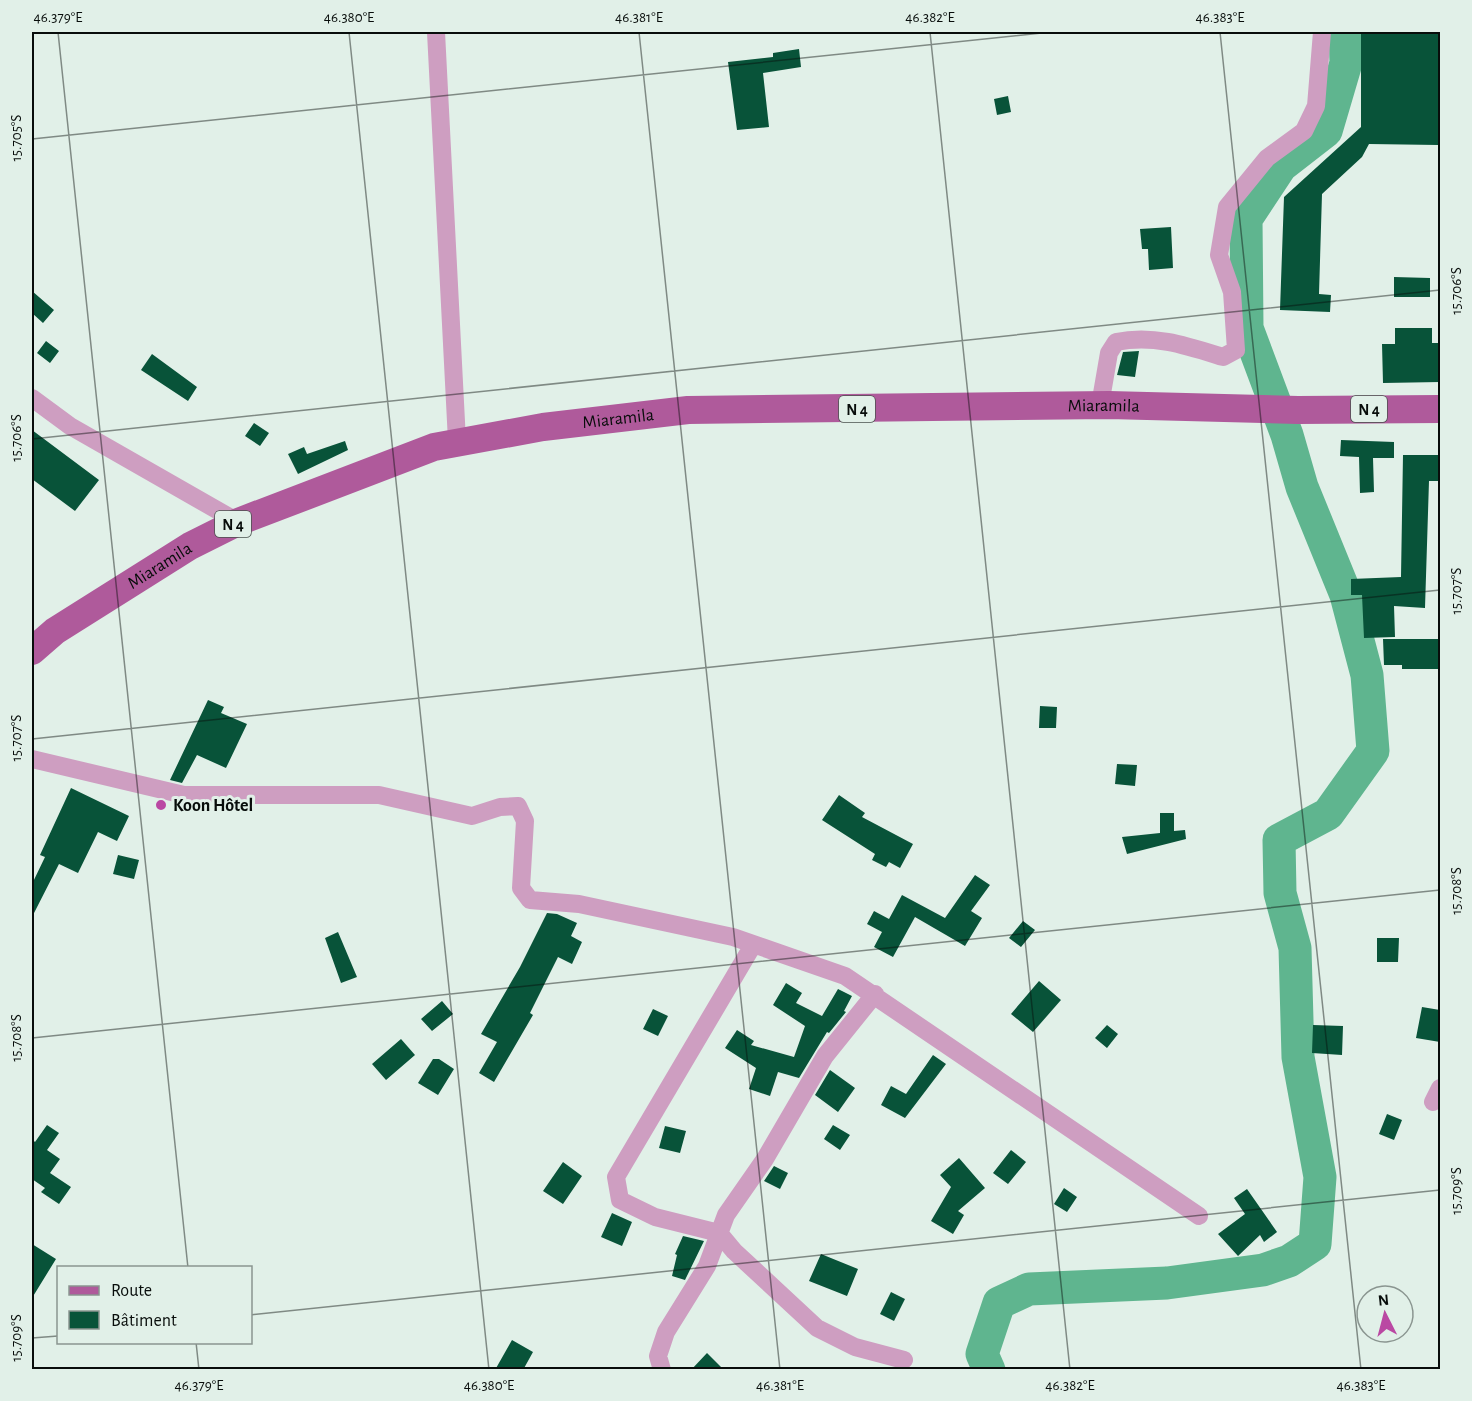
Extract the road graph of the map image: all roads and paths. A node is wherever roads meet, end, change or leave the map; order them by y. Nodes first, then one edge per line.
1 (436, 32) edge
2 (1322, 32) edge
3 (32, 398) edge
4 (1100, 405) junction
5 (1440, 409) edge
6 (457, 441) junction
7 (238, 522) junction
8 (32, 651) edge
9 (32, 759) edge
10 (753, 945) junction
11 (875, 994) junction
12 (1199, 1216) dead end
13 (719, 1233) junction
14 (904, 1360) dead end
15 (662, 1370) edge

1 - 6 street
2 - 4 street
3 - 7 street
4 - 5 main road, Miaramila / N 4
4 - 6 main road, Miaramila / N 4
6 - 7 main road, Miaramila / N 4
7 - 8 main road, Miaramila / N 4
9 - 10 street
10 - 11 street
10 - 13 street
11 - 12 street
11 - 13 street
13 - 14 street
13 - 15 street

